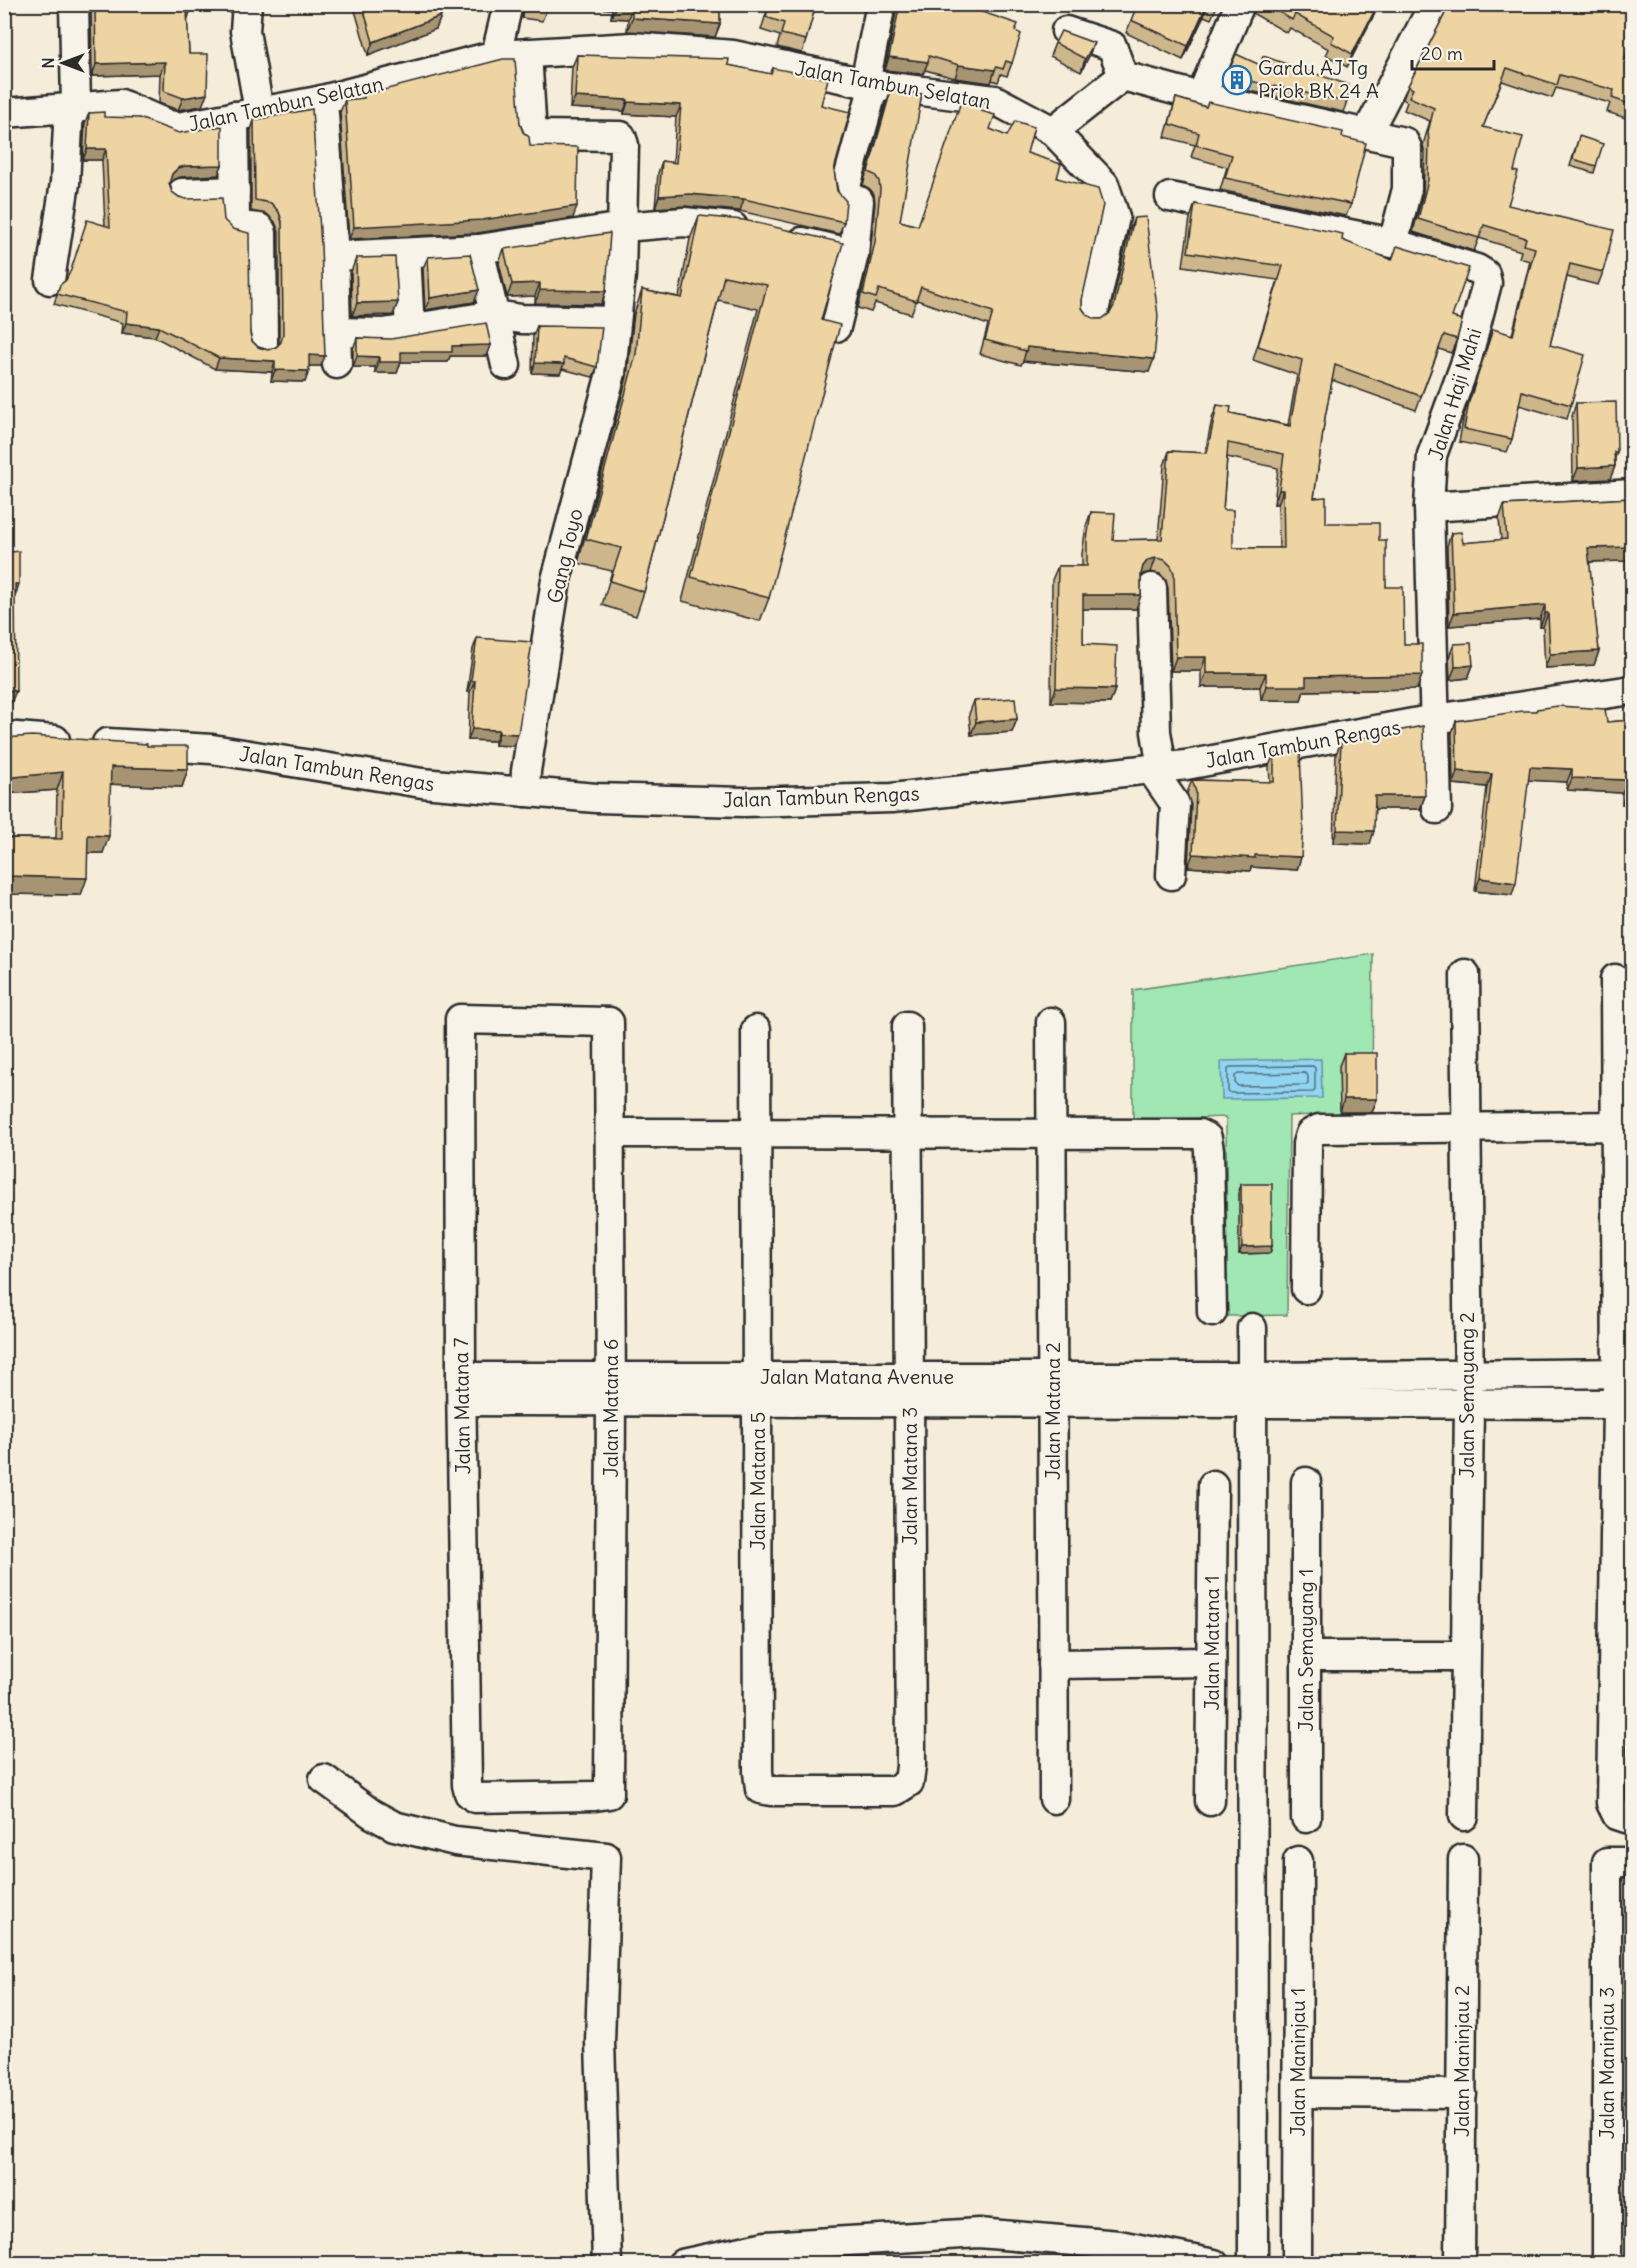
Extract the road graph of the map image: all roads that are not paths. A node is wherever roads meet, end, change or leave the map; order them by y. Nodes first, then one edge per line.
1 (74, 4) edge
2 (247, 4) edge
3 (508, 4) edge
4 (880, 4) edge
5 (1240, 4) edge
6 (1434, 4) edge
7 (1066, 31) edge
8 (527, 53) junction
9 (496, 55) junction
10 (1123, 76) junction
11 (869, 84) junction
12 (1201, 97) junction
13 (318, 101) junction
14 (72, 108) junction
15 (4, 113) edge
16 (246, 113) junction
17 (1053, 131) junction
18 (1366, 133) junction
19 (235, 191) junction
20 (182, 193) dead end
21 (1170, 197) dead end
22 (623, 227) junction
23 (1393, 243) junction
24 (479, 249) junction
25 (406, 253) junction
26 (854, 254) junction
27 (334, 256) junction
28 (50, 280) dead end
29 (495, 315) junction
30 (1093, 316) edge
31 (615, 321) junction
32 (836, 327) edge
33 (410, 330) junction
34 (336, 332) junction
35 (263, 344) dead end
36 (337, 364) dead end
37 (506, 365) dead end
38 (1632, 494) edge
39 (1429, 507) junction
40 (1152, 588) dead end
41 (1632, 690) edge
42 (1435, 710) junction
43 (4, 736) edge
44 (1157, 757) junction
45 (527, 771) junction
46 (1437, 809) dead end
47 (1172, 876) dead end
48 (1465, 974) dead end
49 (1615, 979) dead end
50 (460, 1019) joint
51 (1052, 1022) dead end
52 (907, 1026) dead end
53 (756, 1030) dead end
54 (1466, 1126) junction
55 (1624, 1126) edge
56 (610, 1132) junction
57 (756, 1132) junction
58 (907, 1133) junction
59 (1052, 1133) junction
60 (1306, 1289) dead end
61 (1212, 1312) dead end
62 (1252, 1328) dead end
63 (1624, 1373) edge
64 (1467, 1374) junction
65 (462, 1389) junction
66 (611, 1389) junction
67 (758, 1390) junction
68 (909, 1390) junction
69 (1053, 1390) junction
70 (1253, 1391) junction
71 (1469, 1404) junction
72 (1624, 1405) edge
73 (1306, 1482) dead end
74 (1213, 1485) dead end
75 (1306, 1656) junction
76 (1465, 1656) junction
77 (1212, 1662) junction
78 (1053, 1664) junction
79 (324, 1779) dead end
80 (909, 1782) joint
81 (609, 1794) joint
82 (1054, 1799) dead end
83 (1210, 1801) dead end
84 (1464, 1816) dead end
85 (1625, 1817) edge
86 (1306, 1818) dead end
87 (1463, 1859) dead end
88 (1298, 1861) dead end
89 (1620, 1862) edge
90 (1298, 2094) junction
91 (1462, 2094) junction
92 (607, 2264) edge
93 (682, 2264) edge
94 (1214, 2264) edge
95 (1253, 2264) edge
96 (1298, 2264) edge
97 (1460, 2264) edge
98 (1607, 2264) edge

1 - 14 street
2 - 16 street
3 - 9 street
4 - 11 street
5 - 12 street
6 - 18 street
7 - 10 street
8 - 9 street, Jalan Tambun Selatan
8 - 11 street, Jalan Tambun Selatan
8 - 22 street, Gang Toyo
9 - 13 street, Jalan Tambun Selatan
10 - 12 street
10 - 17 street
11 - 17 street, Jalan Tambun Selatan
11 - 26 street
12 - 18 street
13 - 16 street, Jalan Tambun Selatan
13 - 27 street
14 - 15 street, Jalan Tambun Selatan
14 - 16 street, Jalan Tambun Selatan
14 - 28 street
16 - 19 street
17 - 30 street, Jalan Tambun Selatan
18 - 23 street
19 - 20 street
19 - 35 street
21 - 23 street
22 - 24 street
22 - 26 street
22 - 31 street, Gang Toyo
23 - 39 street, Jalan Haji Mahi
24 - 25 street
24 - 29 street
25 - 27 street
25 - 33 street
26 - 32 street
27 - 34 street
29 - 31 street
29 - 33 street
29 - 37 street
31 - 45 street, Gang Toyo
33 - 34 street
34 - 36 street
38 - 39 street
39 - 42 street, Jalan Haji Mahi
40 - 44 street
41 - 42 street, Jalan Tambun Rengas
42 - 44 street, Jalan Tambun Rengas
42 - 46 street, Jalan Haji Mahi
43 - 45 street, Jalan Tambun Rengas
44 - 45 street, Jalan Tambun Rengas
44 - 47 street
48 - 54 street, Jalan Semayang 2
49 - 55 street
50 - 56 street, Jalan Matana 6
50 - 65 street, Jalan Matana 7
51 - 59 street, Jalan Matana 2
52 - 58 street, Jalan Matana 3
53 - 57 street, Jalan Matana 5
54 - 55 street
54 - 60 street
54 - 64 street, Jalan Semayang 2
55 - 63 street
56 - 57 street
56 - 66 street, Jalan Matana 6
57 - 58 street
57 - 67 street, Jalan Matana 5
58 - 59 street
58 - 68 street, Jalan Matana 3
59 - 61 street
59 - 69 street, Jalan Matana 2
62 - 70 street
63 - 64 street
63 - 72 street
64 - 70 street
64 - 71 street, Jalan Semayang 2
65 - 66 street, Jalan Matana Avenue
65 - 81 street, Jalan Matana 7
66 - 67 street, Jalan Matana Avenue
66 - 81 street, Jalan Matana 6
67 - 68 street, Jalan Matana Avenue
67 - 80 street, Jalan Matana 5
68 - 69 street, Jalan Matana Avenue
68 - 80 street, Jalan Matana 3
69 - 70 street, Jalan Matana Avenue
69 - 78 street, Jalan Matana 2
70 - 71 street
70 - 95 street
71 - 72 street
71 - 76 street, Jalan Semayang 2
72 - 85 street
73 - 75 street, Jalan Semayang 1
74 - 77 street, Jalan Matana 1
75 - 76 street
75 - 86 street, Jalan Semayang 1
76 - 84 street, Jalan Semayang 2
77 - 78 street
77 - 83 street, Jalan Matana 1
78 - 82 street, Jalan Matana 2
79 - 92 street
87 - 91 street, Jalan Maninjau 2
88 - 90 street, Jalan Maninjau 1
89 - 98 street, Jalan Maninjau 3
90 - 91 street
90 - 96 street, Jalan Maninjau 1
91 - 97 street, Jalan Maninjau 2
93 - 94 street

